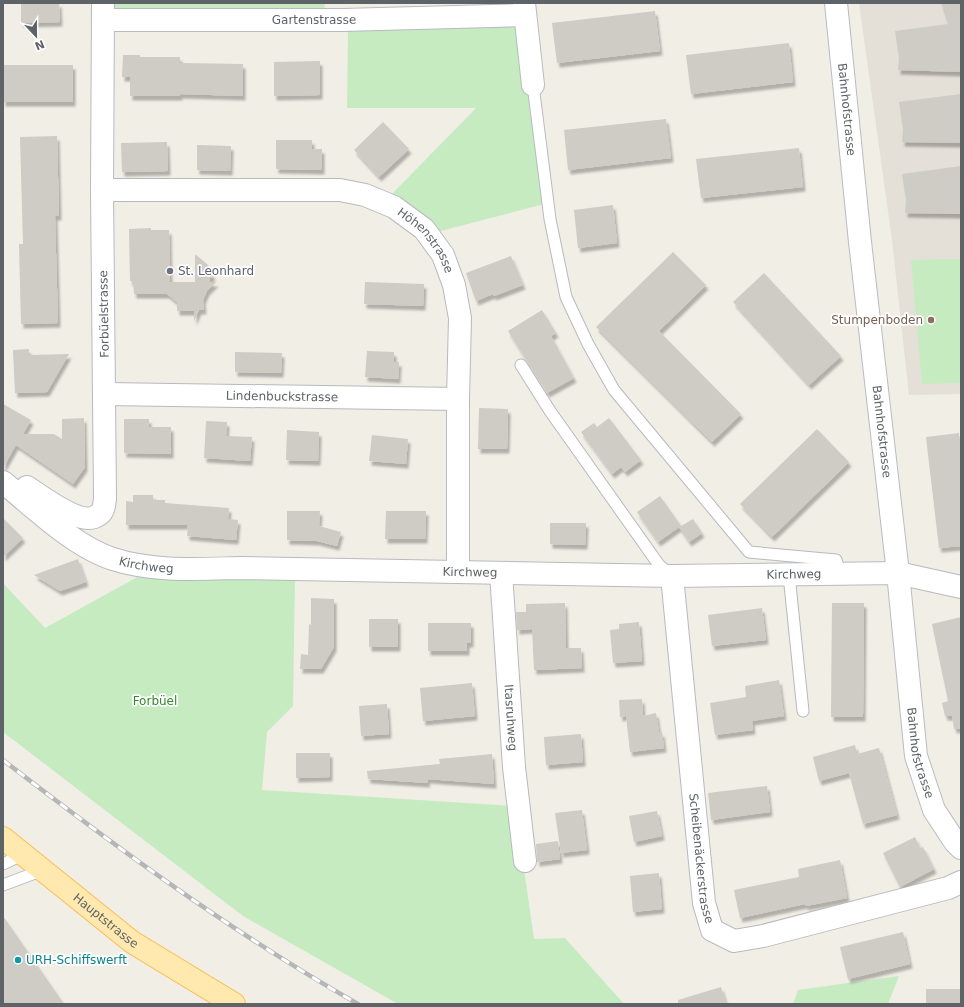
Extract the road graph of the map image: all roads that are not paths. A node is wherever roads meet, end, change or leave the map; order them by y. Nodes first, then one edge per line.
1 (836, 3) edge
2 (525, 9) edge
3 (103, 12) edge
4 (533, 85) joint
5 (102, 190) junction
6 (521, 365) dead end
7 (105, 394) junction
8 (458, 400) junction
9 (3, 475) edge
10 (3, 482) edge
11 (458, 572) junction
12 (501, 573) junction
13 (898, 573) junction
14 (841, 574) junction
15 (789, 575) junction
16 (672, 576) junction
17 (961, 587) edge
18 (803, 711) dead end
19 (3, 838) edge
20 (961, 848) edge
21 (24, 854) junction
22 (525, 861) dead end
23 (3, 864) edge
24 (43, 870) junction
25 (961, 882) edge
26 (3, 885) edge
27 (222, 1000) edge

1 - 13 street, Bahnhofstrasse
2 - 3 street, Gartenstrasse
2 - 4 street
3 - 5 street, Forbüelstrasse
4 - 14 lane
5 - 7 street, Forbüelstrasse
5 - 8 street, Höhenstrasse
6 - 16 lane
7 - 8 street, Lindenbuckstrasse
7 - 9 street, Forbüelstrasse
8 - 11 street, Höhenstrasse
10 - 11 street, Kirchweg
11 - 12 street, Kirchweg
12 - 16 street, Kirchweg
12 - 22 street, Itasruhweg
13 - 14 street, Kirchweg
13 - 17 street, Kirchweg
13 - 20 street, Bahnhofstrasse
14 - 15 street, Kirchweg
15 - 16 street, Kirchweg
15 - 18 lane
16 - 25 street, Scheibenäckerstrasse
19 - 21 main road, Hauptstrasse
21 - 23 lane
21 - 24 main road, Hauptstrasse
24 - 26 lane
24 - 27 main road, Hauptstrasse

